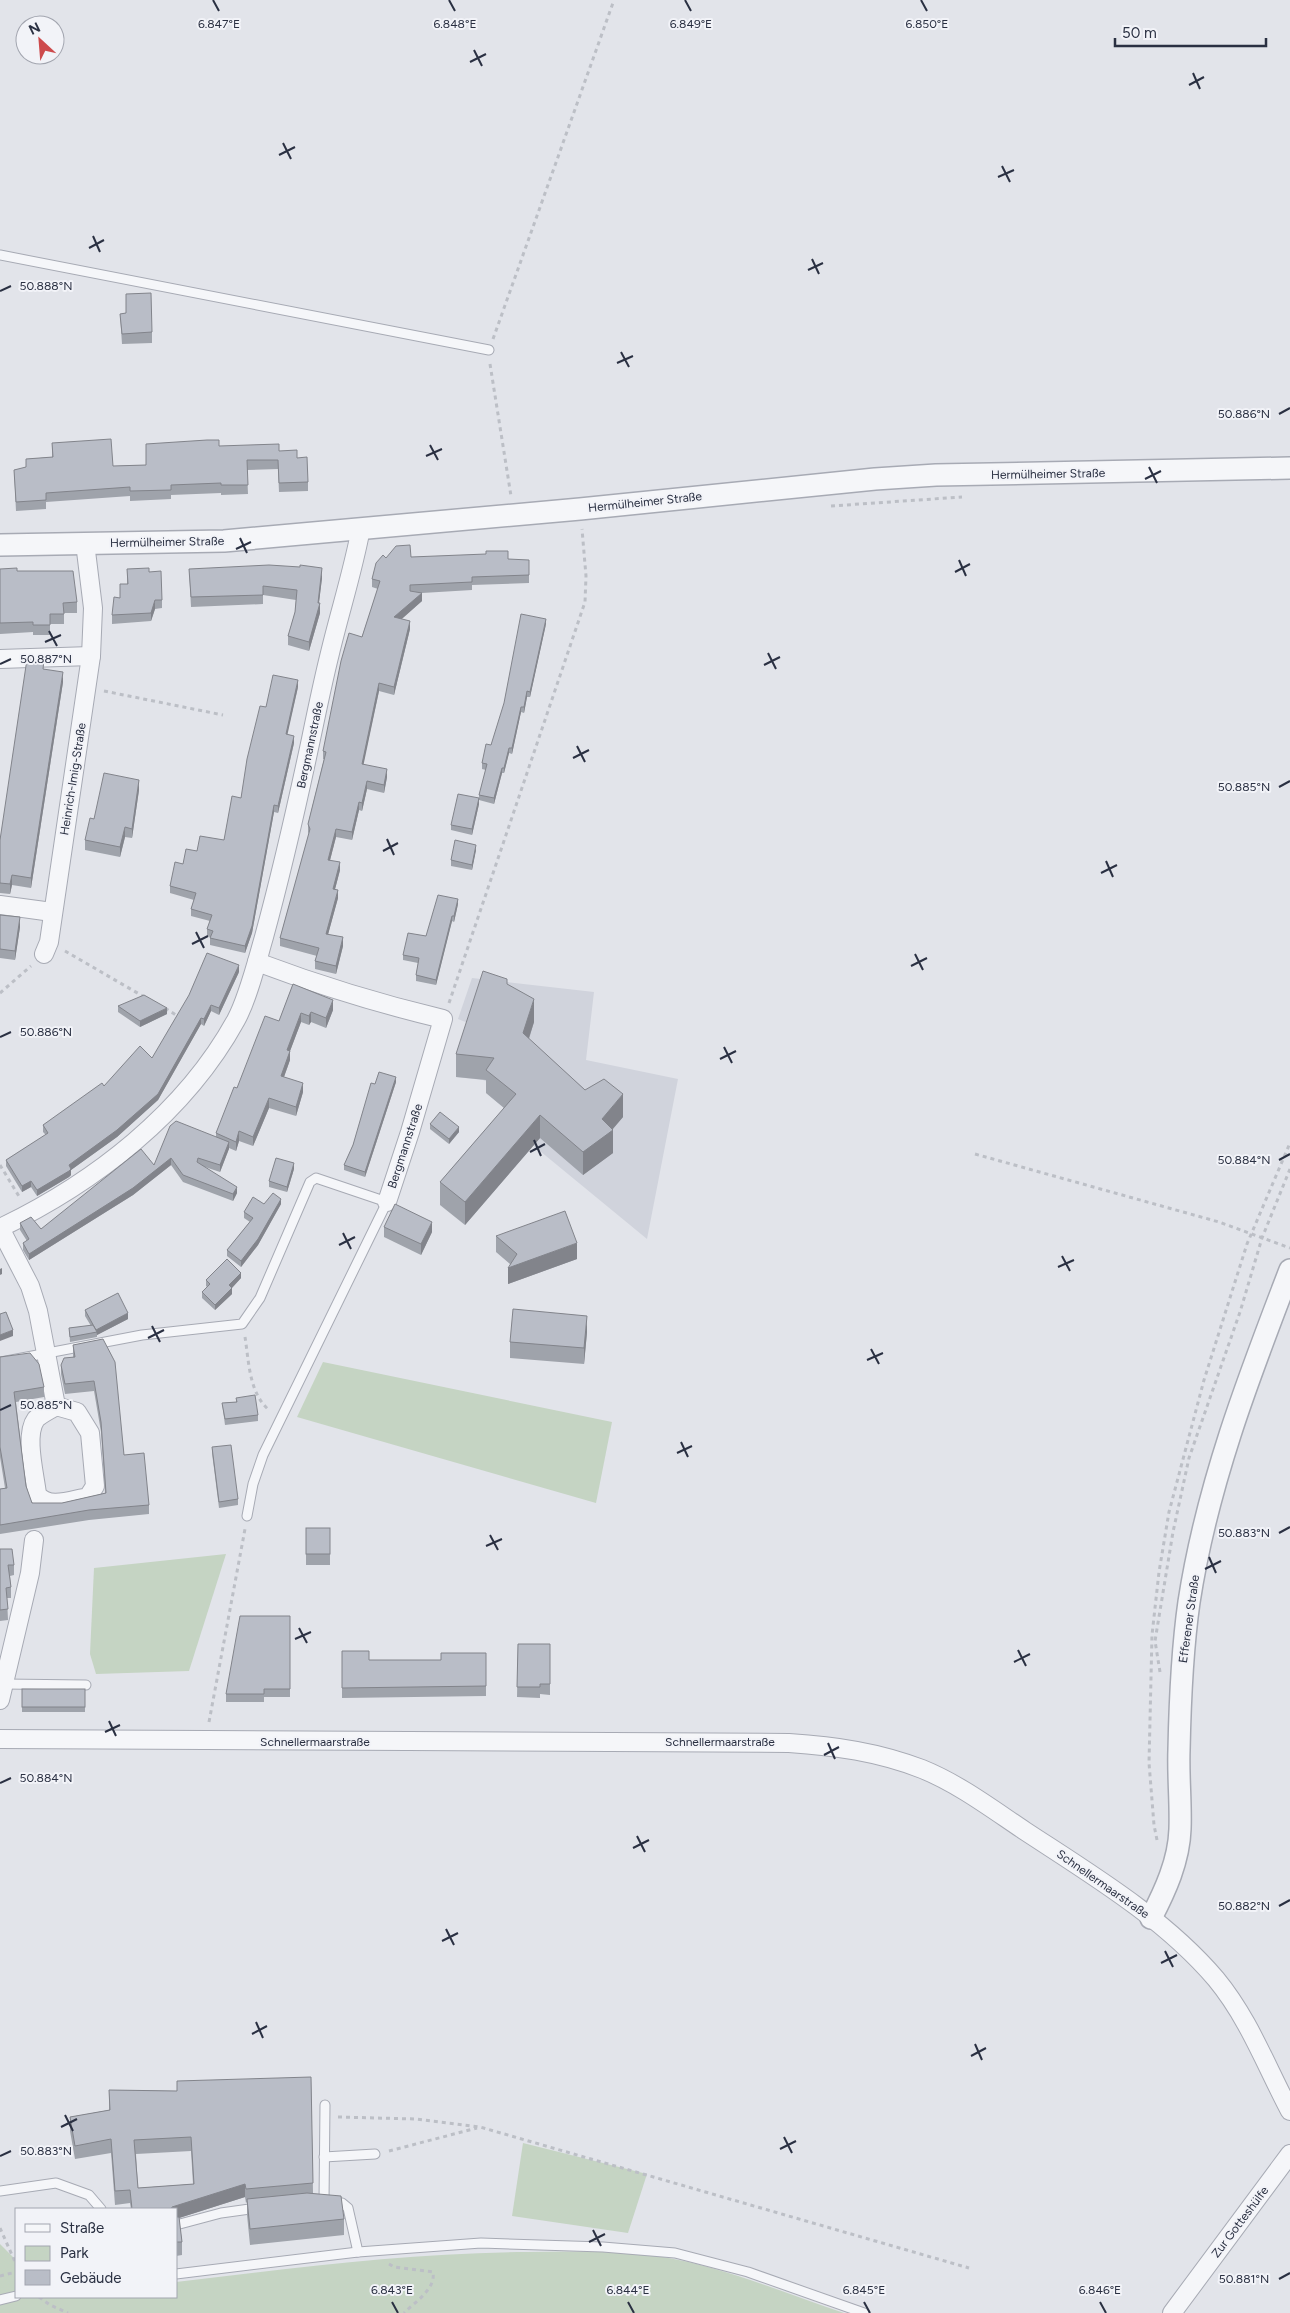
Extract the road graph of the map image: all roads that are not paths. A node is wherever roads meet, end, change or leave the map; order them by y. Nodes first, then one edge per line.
1 (0, 255) edge
2 (489, 350) road end
3 (1290, 468) edge
4 (360, 528) junction
5 (84, 543) junction
6 (0, 545) edge
7 (91, 656) junction
8 (0, 659) edge
9 (0, 905) edge
10 (52, 912) junction
11 (46, 948) road end
12 (256, 962) junction
13 (387, 1202) junction
14 (0, 1228) edge
15 (1290, 1270) edge
16 (48, 1354) junction
17 (0, 1362) edge
18 (56, 1406) junction
19 (247, 1516) road end
20 (34, 1540) dead end
21 (5, 1652) edge
22 (86, 1686) dead end
23 (2, 1692) edge
24 (0, 1739) edge
25 (1151, 1918) junction
26 (325, 2105) dead end
27 (1290, 2111) edge
28 (375, 2154) road end
29 (1290, 2154) edge
30 (324, 2157) junction
31 (0, 2191) edge
32 (262, 2207) edge
33 (100, 2208) edge
34 (178, 2224) edge
35 (358, 2252) junction
36 (178, 2274) edge
37 (15, 2296) edge
38 (0, 2300) edge
39 (864, 2313) edge
40 (1172, 2313) edge

1 - 2 lane
3 - 4 street, Hermülheimer Straße
4 - 5 street, Hermülheimer Straße
4 - 12 street, Bergmannstraße
5 - 6 street, Hermülheimer Straße
5 - 7 street, Heinrich-Imig-Straße
7 - 8 street
7 - 10 street, Heinrich-Imig-Straße
9 - 10 street
10 - 11 street, Heinrich-Imig-Straße
12 - 13 street, Bergmannstraße
12 - 14 street, Bergmannstraße
13 - 16 lane
13 - 19 lane
14 - 16 street
15 - 25 street, Efferener Straße
16 - 17 lane
16 - 18 street
18 - 18 street
20 - 21 street
21 - 23 street
22 - 23 lane
24 - 25 street, Schnellermaarstraße
25 - 27 street, Schnellermaarstraße
26 - 30 lane
28 - 30 lane
29 - 40 street, Zur Gotteshülfe
30 - 35 lane
31 - 33 lane
32 - 34 lane
35 - 36 lane
35 - 39 lane
37 - 38 lane

